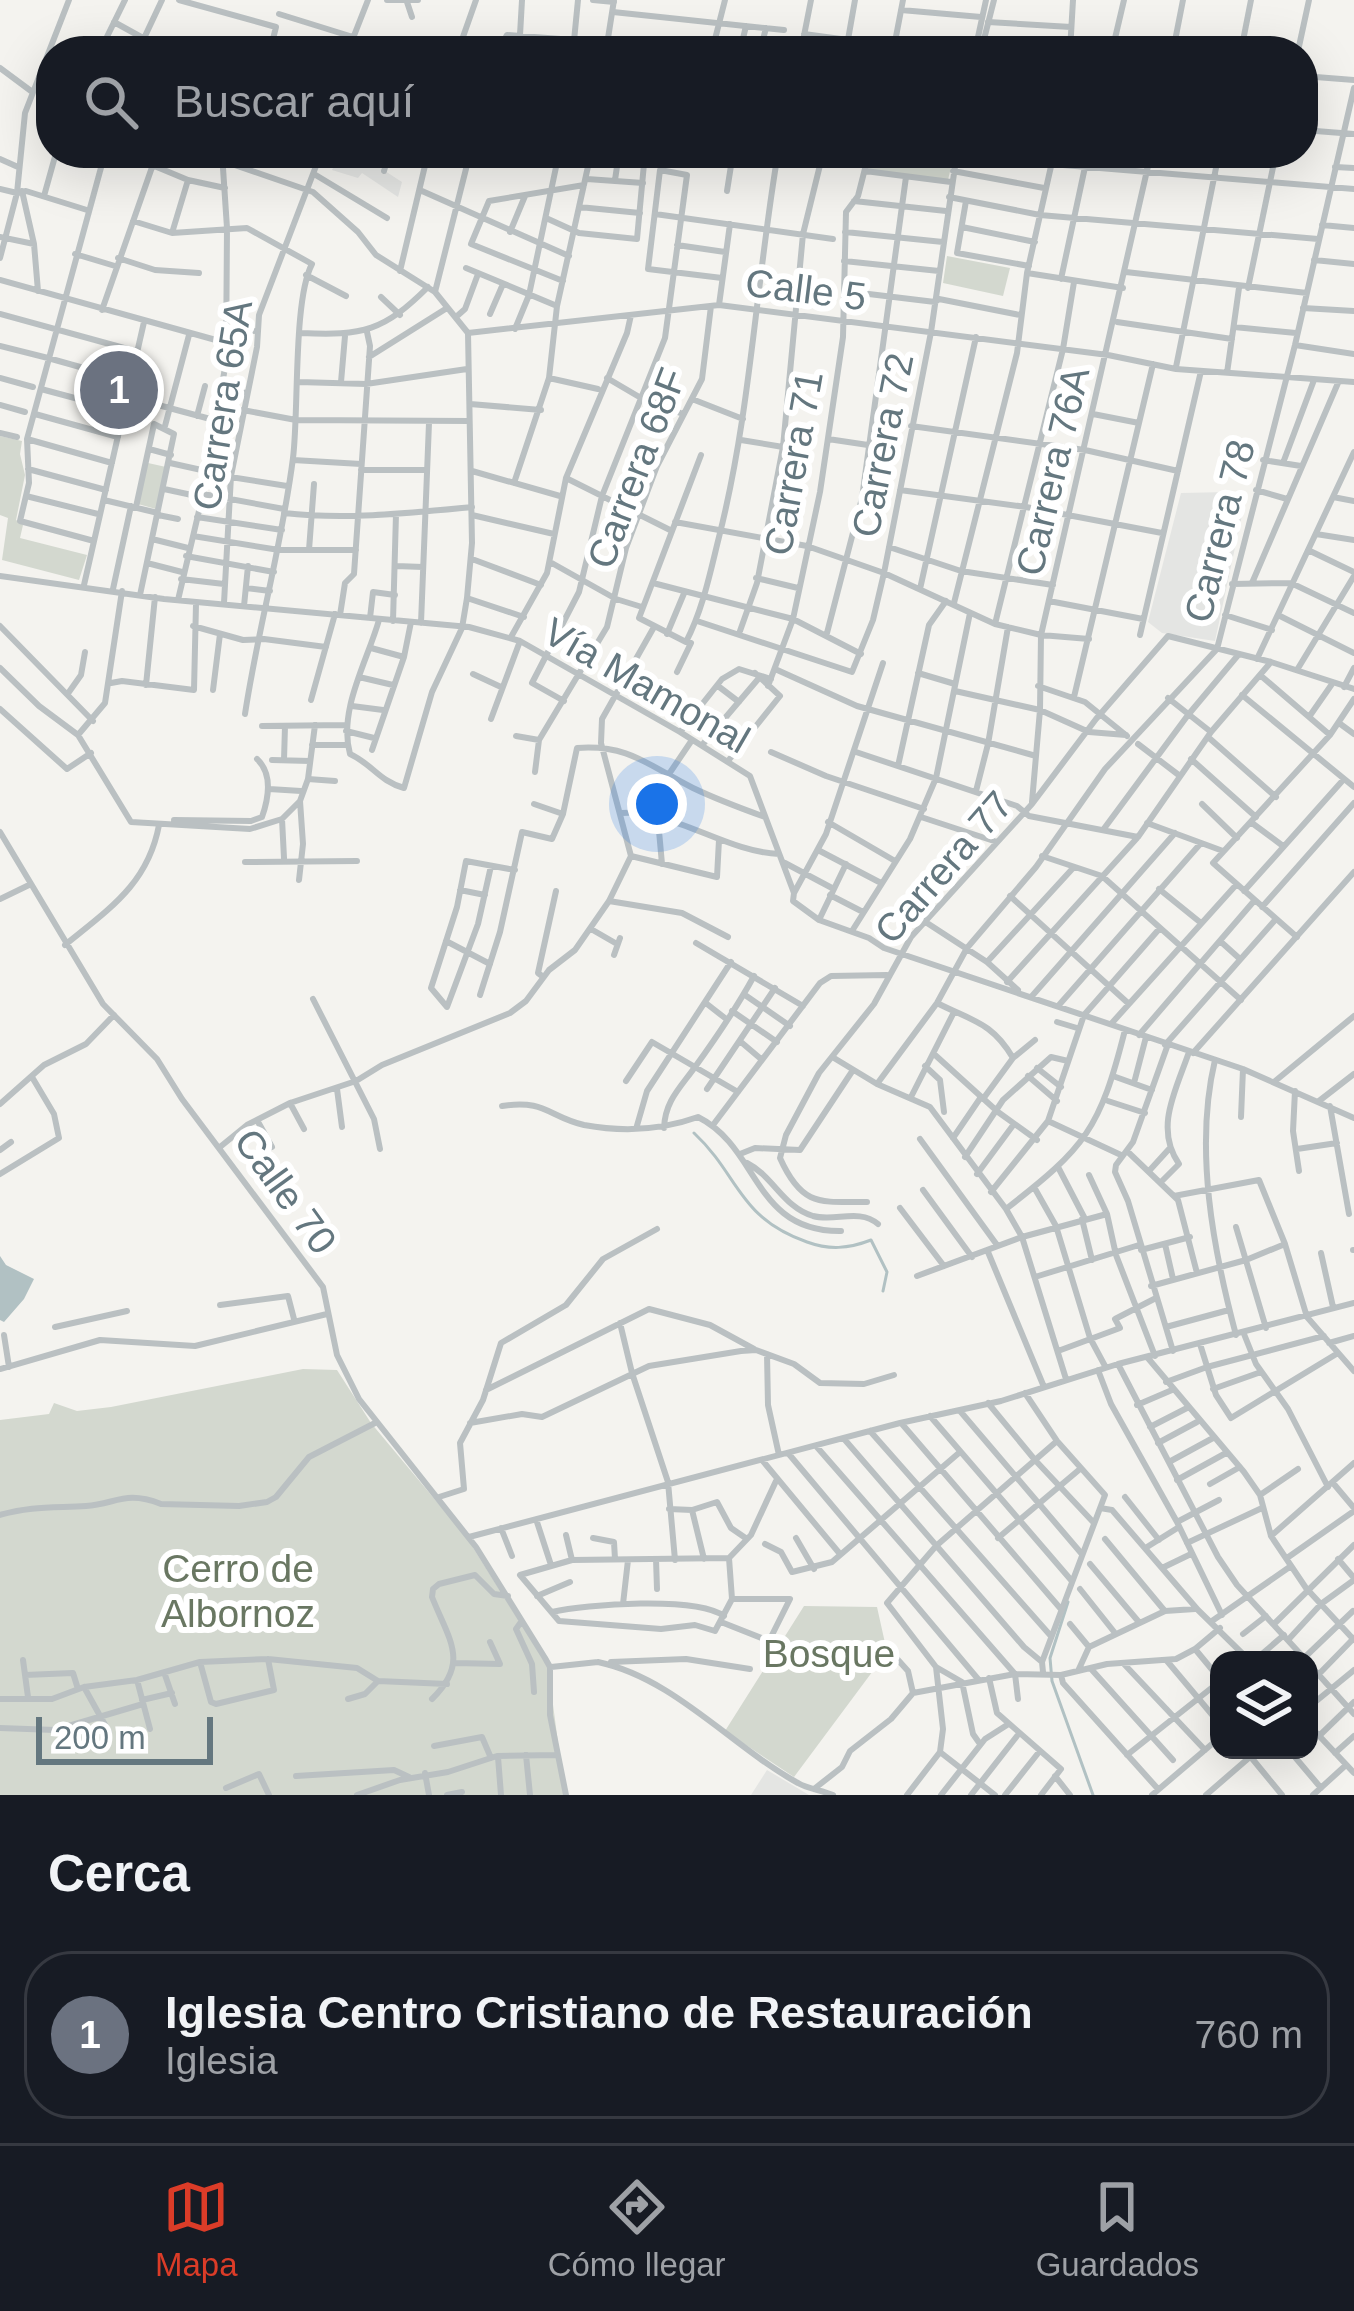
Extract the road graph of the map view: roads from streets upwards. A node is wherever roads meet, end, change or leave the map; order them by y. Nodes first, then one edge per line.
1 (69, 0) edge
2 (124, 0) edge
3 (163, 0) edge
4 (179, 0) edge
5 (282, 0) edge
6 (368, 0) edge
7 (387, 0) edge
8 (418, 0) edge
9 (476, 0) edge
10 (522, 0) edge
11 (578, 0) edge
12 (593, 0) edge
13 (725, 0) edge
14 (811, 0) edge
15 (855, 0) edge
16 (903, 0) edge
17 (990, 0) edge
18 (1073, 0) edge
19 (1124, 0) edge
20 (1184, 0) edge
21 (1251, 0) edge
22 (1310, 0) edge
23 (402, 1) edge
24 (614, 1) edge
25 (195, 2) edge
26 (901, 10) junction
27 (613, 12) junction
28 (279, 14) junction
29 (412, 17) dead end
30 (985, 19) junction
31 (721, 21) junction
32 (114, 22) junction
33 (746, 26) junction
34 (276, 27) junction
35 (1071, 27) junction
36 (766, 28) junction
37 (784, 30) dead end
38 (804, 34) joint
39 (520, 35) junction
40 (54, 36) edge
41 (108, 36) edge
42 (140, 36) edge
43 (145, 36) edge
44 (274, 36) edge
45 (350, 36) edge
46 (353, 36) edge
47 (463, 36) edge
48 (504, 36) edge
49 (531, 36) edge
50 (574, 36) edge
51 (609, 36) edge
52 (716, 36) edge
53 (744, 36) edge
54 (764, 36) edge
55 (819, 36) edge
56 (849, 36) edge
57 (893, 36) edge
58 (981, 36) edge
59 (1071, 36) edge
60 (1116, 36) edge
61 (1176, 36) edge
62 (1244, 36) edge
63 (1302, 36) edge
64 (2, 70) edge
65 (1318, 78) edge
66 (36, 79) edge
67 (0, 81) edge
68 (1354, 84) edge
69 (31, 91) junction
70 (1351, 114) edge
71 (1318, 131) edge
72 (1342, 133) junction
73 (1354, 134) edge
74 (0, 159) edge
75 (18, 167) junction
76 (1335, 167) junction
77 (52, 168) edge
78 (100, 168) edge
79 (151, 168) edge
80 (159, 168) edge
81 (224, 168) edge
82 (249, 168) edge
83 (316, 168) edge
84 (385, 168) edge
85 (426, 168) edge
86 (467, 168) edge
87 (556, 168) edge
88 (587, 168) edge
89 (617, 168) edge
90 (644, 168) edge
91 (731, 168) edge
92 (775, 168) edge
93 (819, 168) edge
94 (866, 168) edge
95 (954, 168) edge
96 (1051, 168) edge
97 (1085, 168) edge
98 (1110, 168) edge
99 (1148, 168) edge
100 (1216, 168) edge
101 (1272, 168) edge
102 (1354, 168) edge
103 (384, 171) dead end
104 (865, 171) junction
105 (953, 171) junction
106 (1147, 171) junction
107 (314, 174) junction
108 (1214, 176) junction
109 (906, 177) junction
110 (188, 180) junction
111 (616, 180) junction
112 (1269, 180) junction
113 (585, 182) junction
114 (951, 182) junction
115 (643, 183) junction
116 (1330, 187) junction
117 (225, 188) junction
118 (1046, 188) junction
119 (0, 189) edge
120 (1354, 189) edge
121 (422, 191) junction
122 (552, 191) junction
123 (728, 191) dead end
124 (20, 192) junction
125 (307, 192) junction
126 (525, 195) junction
127 (44, 196) junction
128 (949, 197) junction
129 (854, 201) junction
130 (966, 201) junction
131 (459, 206) junction
132 (580, 207) junction
133 (903, 208) junction
134 (87, 210) junction
135 (947, 212) junction
136 (640, 213) junction
137 (655, 214) junction
138 (1040, 215) junction
139 (387, 218) dead end
140 (546, 218) junction
141 (680, 218) junction
142 (1073, 218) junction
143 (480, 220) junction
144 (133, 221) junction
145 (1136, 222) junction
146 (730, 224) junction
147 (1322, 225) junction
148 (962, 227) junction
149 (227, 228) junction
150 (1203, 228) junction
151 (1354, 228) edge
152 (765, 230) junction
153 (575, 231) junction
154 (1260, 231) junction
155 (510, 232) junction
156 (845, 232) junction
157 (172, 233) junction
158 (803, 234) junction
159 (3, 238) edge
160 (899, 238) junction
161 (832, 239) dead end
162 (1318, 239) junction
163 (944, 242) junction
164 (1035, 242) junction
165 (34, 244) junction
166 (540, 245) junction
167 (677, 245) junction
168 (282, 250) junction
169 (725, 252) junction
170 (75, 254) junction
171 (569, 256) junction
172 (0, 258) edge
173 (1314, 260) junction
174 (844, 261) junction
175 (117, 262) junction
176 (1354, 264) edge
177 (466, 268) dead end
178 (896, 268) junction
179 (535, 270) junction
180 (1028, 270) junction
181 (400, 271) junction
182 (674, 271) junction
183 (939, 271) junction
184 (1126, 272) junction
185 (199, 273) dead end
186 (478, 274) junction
187 (306, 275) junction
188 (722, 278) junction
189 (1061, 279) junction
190 (0, 280) edge
191 (563, 281) junction
192 (1193, 281) junction
193 (1073, 282) junction
194 (503, 284) junction
195 (1123, 288) junction
196 (1244, 288) junction
197 (431, 290) junction
198 (38, 291) junction
199 (844, 291) junction
200 (1307, 293) junction
201 (529, 295) junction
202 (346, 296) dead end
203 (892, 297) junction
204 (380, 298) dead end
205 (63, 299) junction
206 (935, 302) junction
207 (715, 305) junction
208 (557, 306) junction
209 (449, 307) junction
210 (1303, 308) junction
211 (102, 310) junction
212 (669, 310) junction
213 (755, 311) junction
214 (1354, 311) edge
215 (0, 314) edge
216 (490, 314) dead end
217 (400, 315) junction
218 (631, 315) junction
219 (1020, 316) junction
220 (456, 317) junction
221 (795, 317) junction
222 (144, 322) junction
223 (844, 322) junction
224 (1115, 322) junction
225 (554, 326) junction
226 (888, 327) junction
227 (1234, 327) junction
228 (56, 329) junction
229 (227, 330) junction
230 (514, 330) junction
231 (257, 331) junction
232 (367, 332) junction
233 (932, 332) junction
234 (468, 333) junction
235 (1183, 333) junction
236 (1298, 333) junction
237 (189, 334) junction
238 (302, 334) junction
239 (345, 335) junction
240 (976, 337) junction
241 (1232, 339) junction
242 (224, 342) junction
243 (1018, 343) junction
244 (1295, 345) junction
245 (0, 346) edge
246 (1063, 349) junction
247 (136, 351) junction
248 (1354, 354) edge
249 (1108, 355) junction
250 (369, 357) junction
251 (48, 358) junction
252 (1154, 364) junction
253 (1176, 368) junction
254 (467, 369) junction
255 (1201, 371) junction
256 (1227, 373) junction
257 (1286, 376) junction
258 (0, 378) edge
259 (549, 378) junction
260 (607, 378) junction
261 (1314, 380) junction
262 (130, 381) junction
263 (1339, 381) junction
264 (299, 382) junction
265 (340, 382) junction
266 (1354, 382) edge
267 (366, 384) junction
268 (205, 386) dead end
269 (36, 388) junction
270 (220, 388) junction
271 (600, 389) junction
272 (247, 393) junction
273 (131, 398) dead end
274 (641, 398) junction
275 (692, 399) junction
276 (470, 404) junction
277 (0, 405) edge
278 (169, 409) junction
279 (243, 410) junction
280 (541, 410) junction
281 (123, 411) junction
282 (29, 413) junction
283 (683, 414) junction
284 (1094, 414) junction
285 (197, 416) junction
286 (743, 418) junction
287 (214, 420) junction
288 (296, 420) junction
289 (429, 421) junction
290 (470, 421) junction
291 (364, 423) junction
292 (1139, 424) junction
293 (164, 426) junction
294 (911, 426) junction
295 (955, 431) junction
296 (0, 433) edge
297 (17, 437) dead end
298 (118, 437) junction
299 (996, 438) junction
300 (27, 439) junction
301 (828, 439) junction
302 (741, 440) junction
303 (1040, 443) junction
304 (868, 445) junction
305 (783, 447) junction
306 (149, 449) junction
307 (1085, 450) junction
308 (701, 455) dead end
309 (1353, 457) edge
310 (171, 459) junction
311 (293, 460) junction
312 (1130, 460) junction
313 (1263, 460) junction
314 (112, 463) junction
315 (1283, 463) junction
316 (1301, 466) junction
317 (361, 467) junction
318 (28, 469) junction
319 (426, 470) junction
320 (472, 471) junction
321 (1178, 471) junction
322 (206, 472) junction
323 (231, 476) junction
324 (566, 478) junction
325 (514, 483) junction
326 (314, 484) dead end
327 (287, 487) junction
328 (164, 489) junction
329 (106, 490) junction
330 (900, 490) junction
331 (1256, 490) junction
332 (939, 495) junction
333 (26, 496) junction
334 (202, 496) junction
335 (560, 496) junction
336 (602, 496) junction
337 (1333, 497) junction
338 (230, 498) junction
339 (1287, 499) junction
340 (104, 500) junction
341 (981, 500) junction
342 (1354, 501) edge
343 (133, 507) junction
344 (1026, 507) junction
345 (284, 511) junction
346 (428, 511) junction
347 (472, 511) junction
348 (158, 514) junction
349 (358, 514) junction
350 (395, 514) junction
351 (100, 515) junction
352 (1068, 515) junction
353 (313, 516) junction
354 (639, 516) junction
355 (178, 519) dead end
356 (230, 519) junction
357 (196, 520) junction
358 (1116, 523) junction
359 (674, 527) junction
360 (722, 528) junction
361 (282, 530) junction
362 (554, 534) junction
363 (1163, 534) junction
364 (1316, 534) junction
365 (191, 536) junction
366 (766, 536) junction
367 (152, 539) junction
368 (229, 540) junction
369 (1354, 540) edge
370 (94, 541) junction
371 (807, 546) junction
372 (889, 547) junction
373 (279, 550) junction
374 (309, 550) junction
375 (356, 550) junction
376 (1308, 550) junction
377 (187, 552) junction
378 (472, 559) junction
379 (847, 560) junction
380 (927, 560) junction
381 (226, 562) junction
382 (550, 562) junction
383 (146, 563) junction
384 (248, 566) junction
385 (396, 566) junction
386 (424, 567) junction
387 (961, 571) junction
388 (274, 572) junction
389 (884, 573) junction
390 (1354, 574) edge
391 (0, 576) edge
392 (182, 576) junction
393 (756, 578) junction
394 (1007, 578) junction
395 (582, 579) junction
396 (1292, 583) junction
397 (224, 584) junction
398 (652, 584) junction
399 (1232, 584) junction
400 (1252, 584) junction
401 (84, 585) junction
402 (541, 585) junction
403 (1053, 585) junction
404 (246, 588) junction
405 (798, 588) junction
406 (920, 589) junction
407 (117, 590) junction
408 (685, 591) junction
409 (270, 592) junction
410 (705, 594) junction
411 (140, 595) junction
412 (395, 595) junction
413 (155, 598) junction
414 (467, 598) junction
415 (616, 599) junction
416 (178, 600) junction
417 (1049, 601) junction
418 (196, 602) junction
419 (950, 602) junction
420 (1336, 603) junction
421 (224, 604) junction
422 (244, 606) junction
423 (748, 606) junction
424 (642, 607) junction
425 (267, 608) junction
426 (1096, 610) junction
427 (970, 613) junction
428 (1354, 613) edge
429 (338, 615) junction
430 (1225, 615) junction
431 (1278, 615) junction
432 (524, 617) junction
433 (374, 619) junction
434 (793, 619) junction
435 (1143, 619) junction
436 (393, 621) junction
437 (697, 621) junction
438 (416, 622) junction
439 (995, 623) junction
440 (0, 626) edge
441 (193, 626) junction
442 (653, 627) junction
443 (1008, 627) junction
444 (462, 628) junction
445 (1272, 630) junction
446 (740, 632) junction
447 (826, 633) junction
448 (220, 634) junction
449 (667, 634) junction
450 (1317, 634) junction
451 (1041, 635) junction
452 (1140, 635) dead end
453 (511, 637) junction
454 (1089, 639) junction
455 (256, 641) junction
456 (520, 641) junction
457 (686, 642) junction
458 (784, 646) junction
459 (326, 647) junction
460 (371, 648) junction
461 (1217, 649) junction
462 (85, 652) dead end
463 (1354, 653) edge
464 (861, 654) junction
465 (1239, 654) junction
466 (547, 656) junction
467 (404, 657) junction
468 (1257, 658) junction
469 (1271, 662) junction
470 (883, 663) dead end
471 (0, 668) edge
472 (1354, 668) edge
473 (776, 669) junction
474 (1298, 670) junction
475 (677, 672) dead end
476 (918, 673) junction
477 (473, 674) dead end
478 (756, 674) junction
479 (579, 675) junction
480 (1260, 675) junction
481 (359, 677) junction
482 (770, 682) junction
483 (111, 683) junction
484 (1332, 684) junction
485 (146, 685) junction
486 (393, 685) junction
487 (717, 686) junction
488 (1038, 686) junction
489 (501, 687) junction
490 (956, 687) junction
491 (1344, 687) junction
492 (1354, 689) edge
493 (213, 690) dead end
494 (69, 692) junction
495 (615, 695) junction
496 (1242, 695) junction
497 (1074, 697) junction
498 (994, 698) junction
499 (1168, 698) junction
500 (1354, 699) edge
501 (311, 700) dead end
502 (564, 701) junction
503 (739, 702) junction
504 (352, 706) junction
505 (0, 710) edge
506 (383, 710) junction
507 (869, 710) junction
508 (1040, 710) junction
509 (1103, 713) junction
510 (245, 714) dead end
511 (1188, 715) junction
512 (1309, 717) junction
513 (491, 719) dead end
514 (909, 719) junction
515 (93, 721) junction
516 (1339, 723) junction
517 (262, 725) dead end
518 (315, 725) junction
519 (285, 726) junction
520 (346, 728) junction
521 (949, 730) junction
522 (680, 732) junction
523 (1088, 732) junction
524 (1210, 734) junction
525 (1354, 734) edge
526 (79, 735) junction
527 (1330, 735) junction
528 (516, 736) dead end
529 (374, 738) junction
530 (692, 739) junction
531 (1131, 739) junction
532 (539, 740) junction
533 (988, 744) junction
534 (312, 745) junction
535 (703, 745) junction
536 (348, 746) junction
537 (603, 746) junction
538 (372, 750) dead end
539 (771, 752) dead end
540 (856, 752) junction
541 (91, 753) junction
542 (1314, 754) junction
543 (1036, 756) junction
544 (1156, 758) junction
545 (257, 759) dead end
546 (1191, 759) junction
547 (272, 760) dead end
548 (284, 760) junction
549 (728, 760) junction
550 (310, 761) junction
551 (898, 766) junction
552 (535, 772) dead end
553 (669, 774) junction
554 (1180, 776) junction
555 (936, 778) junction
556 (308, 779) junction
557 (1344, 779) junction
558 (334, 781) dead end
559 (846, 782) junction
560 (1354, 787) edge
561 (268, 789) junction
562 (976, 790) junction
563 (302, 791) junction
564 (1276, 797) junction
565 (300, 801) junction
566 (1354, 803) edge
567 (534, 804) dead end
568 (1032, 804) junction
569 (1202, 804) dead end
570 (622, 813) junction
571 (922, 813) junction
572 (1024, 813) junction
573 (563, 814) junction
574 (1343, 816) junction
575 (655, 817) junction
576 (764, 818) junction
577 (282, 819) junction
578 (1254, 820) junction
579 (828, 822) junction
580 (172, 823) junction
581 (1148, 823) junction
582 (1063, 824) junction
583 (159, 825) junction
584 (1354, 826) edge
585 (1103, 830) junction
586 (0, 832) edge
587 (1174, 833) junction
588 (1138, 837) junction
589 (1237, 838) junction
590 (719, 840) junction
591 (998, 842) junction
592 (1201, 843) junction
593 (1284, 847) junction
594 (818, 850) junction
595 (1225, 851) junction
596 (631, 856) junction
597 (1042, 856) junction
598 (781, 858) junction
599 (301, 859) junction
600 (284, 860) junction
601 (357, 861) dead end
602 (895, 861) junction
603 (245, 862) dead end
604 (662, 864) junction
605 (846, 864) junction
606 (491, 866) junction
607 (1074, 866) junction
608 (514, 870) junction
609 (1354, 872) edge
610 (805, 873) junction
611 (1102, 876) junction
612 (299, 880) dead end
613 (881, 883) junction
614 (30, 885) junction
615 (1236, 885) junction
616 (1159, 889) junction
617 (460, 890) junction
618 (556, 891) dead end
619 (1244, 891) junction
620 (794, 892) junction
621 (832, 892) junction
622 (1120, 893) junction
623 (485, 895) junction
624 (1010, 896) junction
625 (0, 899) edge
626 (609, 901) junction
627 (1258, 904) junction
628 (1140, 911) junction
629 (863, 912) junction
630 (1030, 915) junction
631 (1276, 919) junction
632 (819, 920) junction
633 (924, 921) junction
634 (1201, 923) junction
635 (1160, 928) junction
636 (591, 929) junction
637 (852, 931) junction
638 (1051, 935) junction
639 (728, 937) dead end
640 (1297, 937) junction
641 (446, 940) junction
642 (1220, 941) junction
643 (696, 943) dead end
644 (65, 945) junction
645 (1180, 947) junction
646 (967, 948) junction
647 (469, 952) junction
648 (1070, 952) junction
649 (899, 954) junction
650 (614, 955) dead end
651 (1240, 959) junction
652 (731, 962) junction
653 (988, 962) junction
654 (490, 964) junction
655 (1200, 964) junction
656 (1089, 970) junction
657 (953, 974) junction
658 (887, 975) junction
659 (542, 976) junction
660 (754, 976) junction
661 (1007, 982) junction
662 (1220, 982) junction
663 (1109, 987) junction
664 (775, 988) junction
665 (479, 994) dead end
666 (746, 995) junction
667 (1032, 996) junction
668 (314, 999) dead end
669 (1240, 1000) junction
670 (938, 1003) junction
671 (706, 1004) junction
672 (1129, 1004) junction
673 (1059, 1005) junction
674 (763, 1006) junction
675 (803, 1006) junction
676 (732, 1011) junction
677 (954, 1012) junction
678 (114, 1015) junction
679 (1084, 1016) junction
680 (1354, 1016) edge
681 (725, 1018) junction
682 (1058, 1022) dead end
683 (752, 1024) junction
684 (1111, 1024) junction
685 (790, 1026) junction
686 (1078, 1028) junction
687 (1124, 1030) junction
688 (1143, 1036) junction
689 (1035, 1040) dead end
690 (741, 1042) junction
691 (777, 1042) junction
692 (1166, 1045) junction
693 (1190, 1053) junction
694 (673, 1054) junction
695 (934, 1054) junction
696 (833, 1057) junction
697 (1013, 1058) junction
698 (762, 1060) junction
699 (1214, 1060) junction
700 (1069, 1061) junction
701 (696, 1066) junction
702 (925, 1066) junction
703 (1037, 1068) junction
704 (1243, 1069) junction
705 (853, 1070) junction
706 (1354, 1074) edge
707 (32, 1076) junction
708 (1028, 1076) junction
709 (1113, 1076) junction
710 (716, 1078) junction
711 (356, 1081) junction
712 (626, 1081) dead end
713 (1274, 1082) junction
714 (1134, 1083) junction
715 (877, 1084) junction
716 (1061, 1087) junction
717 (337, 1088) junction
718 (706, 1090) dead end
719 (1152, 1090) junction
720 (1294, 1091) junction
721 (738, 1092) junction
722 (910, 1097) junction
723 (982, 1098) junction
724 (1057, 1100) junction
725 (1107, 1100) junction
726 (1318, 1101) junction
727 (0, 1103) edge
728 (290, 1103) junction
729 (502, 1106) dead end
730 (1330, 1106) junction
731 (944, 1112) dead end
732 (998, 1112) junction
733 (1144, 1113) junction
734 (1241, 1117) dead end
735 (1354, 1118) edge
736 (256, 1120) junction
737 (1048, 1121) junction
738 (1015, 1123) junction
739 (713, 1125) junction
740 (342, 1127) dead end
741 (664, 1127) junction
742 (304, 1129) dead end
743 (636, 1129) junction
744 (953, 1138) junction
745 (920, 1139) dead end
746 (1084, 1139) junction
747 (1037, 1140) junction
748 (11, 1142) dead end
749 (1337, 1143) junction
750 (220, 1147) junction
751 (272, 1147) dead end
752 (782, 1148) junction
753 (380, 1149) dead end
754 (1169, 1149) junction
755 (1297, 1149) junction
756 (0, 1150) edge
757 (1125, 1154) junction
758 (965, 1157) junction
759 (741, 1158) junction
760 (1058, 1167) junction
761 (1149, 1171) junction
762 (1299, 1172) dead end
763 (0, 1174) edge
764 (976, 1174) junction
765 (1089, 1174) dead end
766 (1161, 1182) junction
767 (1211, 1186) junction
768 (1034, 1187) junction
769 (922, 1190) dead end
770 (991, 1192) junction
771 (1174, 1196) junction
772 (867, 1202) dead end
773 (900, 1208) dead end
774 (1006, 1209) junction
775 (1107, 1214) junction
776 (1349, 1214) dead end
777 (1083, 1219) junction
778 (878, 1224) dead end
779 (1056, 1226) junction
780 (1236, 1227) dead end
781 (657, 1229) dead end
782 (841, 1232) dead end
783 (1022, 1237) junction
784 (1190, 1237) junction
785 (1165, 1244) junction
786 (1285, 1244) junction
787 (997, 1245) junction
788 (1140, 1248) junction
789 (987, 1251) junction
790 (1321, 1253) dead end
791 (1116, 1255) junction
792 (972, 1257) junction
793 (1092, 1260) junction
794 (1246, 1260) junction
795 (944, 1266) junction
796 (1066, 1267) junction
797 (1218, 1269) junction
798 (1197, 1274) junction
799 (917, 1276) dead end
800 (1035, 1277) junction
801 (1173, 1279) junction
802 (1151, 1286) junction
803 (1156, 1298) junction
804 (1354, 1303) edge
805 (220, 1305) dead end
806 (1333, 1307) junction
807 (1135, 1308) junction
808 (1229, 1310) junction
809 (127, 1311) dead end
810 (327, 1314) junction
811 (1307, 1317) junction
812 (98, 1319) junction
813 (294, 1319) junction
814 (620, 1323) junction
815 (56, 1327) dead end
816 (1166, 1327) junction
817 (1266, 1328) junction
818 (4, 1335) dead end
819 (1240, 1335) junction
820 (1354, 1336) edge
821 (1090, 1338) junction
822 (1326, 1339) junction
823 (100, 1340) junction
824 (1200, 1344) junction
825 (756, 1350) junction
826 (1058, 1351) junction
827 (1173, 1351) junction
828 (1338, 1353) junction
829 (767, 1354) junction
830 (1151, 1357) junction
831 (1253, 1357) junction
832 (1118, 1364) junction
833 (1207, 1367) junction
834 (1102, 1368) junction
835 (4, 1369) edge
836 (632, 1372) junction
837 (1262, 1372) junction
838 (1354, 1372) edge
839 (894, 1376) dead end
840 (1066, 1379) junction
841 (1169, 1386) junction
842 (1044, 1387) junction
843 (1214, 1389) junction
844 (486, 1390) junction
845 (1275, 1391) junction
846 (1025, 1393) junction
847 (988, 1402) junction
848 (1138, 1406) junction
849 (1187, 1408) junction
850 (960, 1411) junction
851 (930, 1416) junction
852 (1198, 1421) junction
853 (375, 1423) junction
854 (470, 1423) junction
855 (900, 1423) junction
856 (1150, 1427) junction
857 (870, 1431) junction
858 (844, 1438) junction
859 (1214, 1438) junction
860 (1057, 1441) junction
861 (1158, 1443) junction
862 (816, 1446) junction
863 (960, 1452) junction
864 (1226, 1453) junction
865 (784, 1454) junction
866 (762, 1460) junction
867 (1035, 1460) junction
868 (1169, 1462) junction
869 (1354, 1463) edge
870 (1240, 1467) junction
871 (1080, 1469) junction
872 (1298, 1469) dead end
873 (940, 1470) junction
874 (1016, 1477) junction
875 (1177, 1480) junction
876 (776, 1481) junction
877 (668, 1482) junction
878 (1210, 1484) dead end
879 (1330, 1485) junction
880 (920, 1487) junction
881 (1059, 1487) junction
882 (995, 1494) junction
883 (1260, 1495) junction
884 (439, 1497) junction
885 (1126, 1498) dead end
886 (1219, 1500) dead end
887 (901, 1504) junction
888 (1039, 1506) junction
889 (1100, 1508) junction
890 (1262, 1508) junction
891 (669, 1509) junction
892 (692, 1510) junction
893 (1354, 1510) edge
894 (974, 1511) junction
895 (1195, 1512) junction
896 (0, 1515) edge
897 (536, 1519) junction
898 (880, 1520) junction
899 (1019, 1522) junction
900 (1094, 1523) junction
901 (1178, 1524) junction
902 (501, 1528) junction
903 (956, 1529) junction
904 (1205, 1534) junction
905 (566, 1535) dead end
906 (1271, 1536) junction
907 (469, 1537) junction
908 (593, 1538) dead end
909 (796, 1538) dead end
910 (860, 1538) junction
911 (998, 1538) junction
912 (748, 1539) junction
913 (1105, 1539) dead end
914 (1159, 1540) junction
915 (765, 1544) dead end
916 (1187, 1544) junction
917 (1354, 1545) edge
918 (936, 1546) junction
919 (1145, 1548) junction
920 (1081, 1553) junction
921 (1191, 1553) junction
922 (512, 1556) dead end
923 (841, 1556) junction
924 (729, 1558) junction
925 (615, 1559) junction
926 (656, 1559) junction
927 (1338, 1559) junction
928 (628, 1560) junction
929 (675, 1560) junction
930 (572, 1561) junction
931 (704, 1561) junction
932 (1289, 1562) junction
933 (919, 1564) junction
934 (1090, 1564) dead end
935 (551, 1565) junction
936 (1162, 1568) junction
937 (814, 1569) junction
938 (1354, 1579) edge
939 (1071, 1580) junction
940 (569, 1582) dead end
941 (902, 1585) junction
942 (1306, 1588) junction
943 (656, 1589) dead end
944 (1079, 1589) dead end
945 (508, 1596) junction
946 (537, 1596) junction
947 (1249, 1597) junction
948 (732, 1599) junction
949 (623, 1604) junction
950 (1322, 1604) junction
951 (1060, 1608) junction
952 (1198, 1610) junction
953 (1166, 1611) junction
954 (1353, 1611) edge
955 (552, 1612) junction
956 (1222, 1615) junction
957 (1267, 1616) junction
958 (723, 1619) junction
959 (1212, 1621) junction
960 (521, 1622) junction
961 (1139, 1622) junction
962 (1338, 1623) junction
963 (1070, 1624) dead end
964 (1274, 1624) junction
965 (1220, 1628) junction
966 (1116, 1634) junction
967 (1243, 1634) dead end
968 (1050, 1635) junction
969 (1286, 1637) junction
970 (1354, 1639) edge
971 (490, 1642) dead end
972 (1089, 1647) junction
973 (1196, 1649) junction
974 (890, 1651) dead end
975 (1241, 1651) edge
976 (1262, 1651) edge
977 (1298, 1651) edge
978 (1318, 1652) edge
979 (268, 1659) junction
980 (23, 1660) dead end
981 (1318, 1660) edge
982 (1167, 1661) junction
983 (200, 1662) junction
984 (598, 1662) junction
985 (1042, 1662) junction
986 (455, 1663) junction
987 (1124, 1664) junction
988 (550, 1667) junction
989 (936, 1667) junction
990 (1210, 1668) edge
991 (750, 1669) dead end
992 (1092, 1670) junction
993 (1354, 1670) edge
994 (1078, 1671) junction
995 (164, 1672) junction
996 (1015, 1674) junction
997 (1051, 1674) junction
998 (1318, 1674) edge
999 (25, 1675) junction
1000 (989, 1678) junction
1001 (137, 1679) junction
1002 (978, 1679) junction
1003 (378, 1682) junction
1004 (962, 1682) junction
1005 (447, 1684) junction
1006 (937, 1687) junction
1007 (81, 1688) junction
1008 (1210, 1688) edge
1009 (1333, 1690) junction
1010 (534, 1692) dead end
1011 (172, 1693) junction
1012 (913, 1693) junction
1013 (28, 1697) junction
1014 (0, 1699) edge
1015 (348, 1699) dead end
1016 (432, 1699) dead end
1017 (1018, 1699) dead end
1018 (1197, 1700) junction
1019 (1318, 1701) edge
1020 (143, 1702) junction
1021 (175, 1704) dead end
1022 (1352, 1708) edge
1023 (1210, 1714) edge
1024 (98, 1715) junction
1025 (1174, 1717) junction
1026 (1007, 1725) junction
1027 (0, 1726) edge
1028 (150, 1729) dead end
1029 (109, 1732) dead end
1030 (1018, 1735) junction
1031 (1319, 1736) joint
1032 (1354, 1736) edge
1033 (1150, 1737) junction
1034 (980, 1744) junction
1035 (434, 1746) dead end
1036 (1210, 1746) edge
1037 (1205, 1750) junction
1038 (940, 1752) junction
1039 (1039, 1752) junction
1040 (1335, 1753) junction
1041 (526, 1755) junction
1042 (558, 1755) junction
1043 (1127, 1755) junction
1044 (494, 1757) junction
1045 (1247, 1759) edge
1046 (1252, 1759) edge
1047 (1297, 1759) edge
1048 (1173, 1760) dead end
1049 (961, 1769) junction
1050 (1351, 1769) edge
1051 (425, 1773) junction
1052 (296, 1776) dead end
1053 (1055, 1776) junction
1054 (410, 1777) junction
1055 (980, 1783) junction
1056 (226, 1787) dead end
1057 (1321, 1788) junction
1058 (814, 1789) junction
1059 (462, 1792) dead end
1060 (1155, 1792) edge
1061 (269, 1795) edge
1062 (357, 1795) edge
1063 (428, 1795) edge
1064 (447, 1795) edge
1065 (501, 1795) edge
1066 (530, 1795) edge
1067 (566, 1795) edge
1068 (833, 1795) edge
1069 (907, 1795) edge
1070 (941, 1795) edge
1071 (971, 1795) edge
1072 (995, 1795) edge
1073 (1005, 1795) edge
1074 (1041, 1795) edge
1075 (1070, 1795) edge
1076 (1206, 1795) edge
1077 (1282, 1795) edge
1078 (1313, 1795) edge

1 - 40 street
2 - 32 street
3 - 43 street
4 - 25 street
5 - 28 street
6 - 46 street
7 - 23 street
8 - 23 street
9 - 47 street
10 - 39 street
11 - 50 street
12 - 24 street
13 - 31 street
14 - 38 street
15 - 56 street
16 - 26 street
17 - 30 street
18 - 35 street
19 - 60 street
20 - 61 street
21 - 62 street
22 - 63 street
23 - 29 street
24 - 27 street
25 - 34 street
26 - 30 street
26 - 57 street
27 - 31 street
27 - 51 street
28 - 34 street
28 - 45 street
30 - 35 street
30 - 58 street
31 - 33 street
31 - 52 street
32 - 41 street
32 - 42 street
33 - 36 street
33 - 53 street
34 - 44 street
35 - 59 street
36 - 37 street
36 - 54 street
38 - 55 street
39 - 48 street
39 - 49 street
64 - 67 street
64 - 69 street
65 - 68 street
66 - 69 street
68 - 70 street, Carrera 78
69 - 75 street
70 - 72 street, Carrera 78
71 - 72 street
72 - 73 street
72 - 76 street, Carrera 78
74 - 75 street
75 - 124 street
76 - 102 street
76 - 116 street, Carrera 78
77 - 127 street
78 - 134 street
79 - 144 street
80 - 110 street
81 - 117 street
82 - 125 street
83 - 107 street, Carrera 65A
84 - 103 street
85 - 121 street
86 - 131 street
87 - 122 street
88 - 113 street
89 - 111 street
90 - 115 street
91 - 123 street
92 - 152 street
93 - 158 street
94 - 104 street, Carrera 71
95 - 105 street, Carrera 72
96 - 118 street
97 - 142 street
98 - 106 street
99 - 106 street, Carrera 76A
100 - 108 street
101 - 112 street
104 - 109 street
104 - 129 street, Carrera 71
105 - 114 street, Carrera 72
105 - 118 street
106 - 108 street
106 - 145 street, Carrera 76A
107 - 125 street, Carrera 65A
107 - 139 street
108 - 112 street
108 - 150 street
109 - 114 street
109 - 133 street
110 - 117 street
110 - 157 street
111 - 113 street
111 - 115 street
112 - 116 street
112 - 154 street
113 - 122 street
113 - 132 street
114 - 128 street, Carrera 72
115 - 136 street
116 - 120 street
116 - 147 street, Carrera 78
117 - 149 street
118 - 138 street
119 - 124 street
121 - 131 street
121 - 181 street
122 - 126 street
122 - 140 street
124 - 127 street
124 - 159 street
124 - 165 street
125 - 168 street, Carrera 65A
125 - 181 street
126 - 143 street
126 - 155 street
127 - 134 street
128 - 130 street
128 - 135 street, Carrera 72
129 - 133 street
129 - 156 street, Carrera 71
130 - 138 street
130 - 148 street
131 - 143 street
131 - 197 street
132 - 136 street
132 - 153 street
133 - 135 street
133 - 160 street
134 - 170 street
135 - 163 street, Carrera 72
136 - 153 street
137 - 141 street
137 - 141 street
137 - 182 street
138 - 142 street
138 - 164 street
140 - 153 street
140 - 166 street
141 - 146 street
141 - 167 street
142 - 145 street
142 - 189 street
143 - 155 street
143 - 179 street
144 - 157 street
144 - 175 street
145 - 150 street
145 - 184 street, Carrera 76A
146 - 152 street
146 - 169 street, Carrera 68F
147 - 151 street
147 - 162 street, Carrera 78
148 - 164 street
148 - 180 street
149 - 157 street
149 - 168 street
149 - 229 street
150 - 154 street
150 - 192 street
152 - 158 street
152 - 213 street
153 - 171 street
154 - 162 street
154 - 196 street
155 - 166 street
156 - 160 street
156 - 174 street, Carrera 71
158 - 161 street
158 - 221 street
159 - 165 street
159 - 172 street
160 - 163 street
160 - 178 street
162 - 173 street, Carrera 78
163 - 183 street, Carrera 72
164 - 180 street
165 - 198 street
166 - 171 street
166 - 179 street
167 - 169 street
167 - 182 street
168 - 187 street
168 - 231 street, Carrera 65A
169 - 188 street, Carrera 68F
170 - 175 street
170 - 205 street
171 - 191 street
173 - 176 street
173 - 200 street, Carrera 78
174 - 178 street
174 - 199 street, Carrera 71
175 - 185 street
175 - 211 street
177 - 186 street
178 - 183 street
178 - 203 street
179 - 191 street
179 - 201 street
180 - 189 street
180 - 219 street
181 - 197 street
182 - 188 street
182 - 212 street
183 - 206 street, Carrera 72
184 - 192 street
184 - 195 street, Carrera 76A
186 - 194 street
186 - 220 street
187 - 202 street
187 - 238 street
188 - 207 street, Carrera 68F
189 - 193 street
190 - 198 street
191 - 208 street
192 - 196 street
192 - 235 street
193 - 195 street
193 - 246 street
194 - 201 street
194 - 216 street
195 - 224 street, Carrera 76A
196 - 200 street
196 - 227 street
197 - 209 street
197 - 217 street
198 - 205 street
199 - 203 street
199 - 223 street, Carrera 71
200 - 210 street, Carrera 78
201 - 208 street
201 - 230 street
203 - 206 street
203 - 226 street
204 - 217 street
205 - 211 street
205 - 228 street
206 - 219 street
206 - 233 street, Carrera 72
207 - 212 street, Calle 5
207 - 213 street, Calle 5
207 - 275 street, Carrera 68F
208 - 225 street
209 - 220 street
209 - 250 street
210 - 214 street
210 - 236 street, Carrera 78
211 - 222 street
212 - 218 street, Calle 5
212 - 274 street
213 - 221 street, Calle 5
213 - 286 street
215 - 228 street
217 - 232 street
218 - 225 street, Calle 5
218 - 260 street
219 - 243 street
220 - 234 street
221 - 223 street, Calle 5
221 - 305 street
222 - 237 street
222 - 247 street
223 - 226 street, Calle 5
223 - 301 street, Carrera 71
224 - 235 street
224 - 249 street, Carrera 76A
225 - 230 street, Calle 5
225 - 259 street
226 - 233 street, Calle 5
226 - 304 street
227 - 236 street
227 - 241 street
228 - 247 street
228 - 251 street
229 - 231 street
229 - 242 street
230 - 234 street, Calle 5
231 - 272 street, Carrera 65A
232 - 239 street
232 - 250 street
233 - 240 street, Calle 5
233 - 294 street, Carrera 72
234 - 254 street
235 - 241 street
235 - 253 street
236 - 244 street, Carrera 78
237 - 242 street
237 - 278 street
238 - 239 street
238 - 264 street
239 - 265 street
240 - 243 street, Calle 5
240 - 295 street
241 - 256 street
242 - 270 street
243 - 246 street, Calle 5
243 - 299 street
244 - 248 street
244 - 257 street, Carrera 78
245 - 251 street
246 - 249 street, Calle 5
246 - 303 street
247 - 262 street
249 - 252 street, Calle 5
249 - 284 street, Carrera 76A
250 - 267 street
251 - 262 street
251 - 269 street
252 - 253 street, Calle 5
252 - 292 street
253 - 255 street, Calle 5
254 - 267 street
254 - 276 street
255 - 256 street, Calle 5
255 - 321 street
256 - 257 street, Calle 5
257 - 261 street, Calle 5
257 - 313 street, Carrera 78
258 - 269 street
259 - 271 street
259 - 280 street
260 - 271 street
260 - 274 street
261 - 263 street, Calle 5
261 - 315 street
262 - 281 street
263 - 266 street, Calle 5
263 - 316 street
264 - 265 street
264 - 288 street
265 - 267 street
267 - 291 street
268 - 285 street
269 - 281 street
269 - 282 street
270 - 272 street
270 - 287 street
271 - 324 street
272 - 279 street, Carrera 65A
273 - 278 street
274 - 283 street
274 - 336 street
275 - 283 street, Carrera 68F
275 - 286 street
276 - 280 street
276 - 290 street
277 - 282 street
278 - 285 street
278 - 293 street
279 - 288 street
279 - 323 street, Carrera 65A
280 - 325 street
281 - 298 street
282 - 298 street
282 - 300 street
283 - 354 street, Carrera 68F
284 - 292 street
284 - 307 street, Carrera 76A
285 - 287 street
286 - 302 street
287 - 322 street
288 - 291 street
288 - 311 street
289 - 290 street
289 - 291 street
289 - 319 street
290 - 320 street
291 - 317 street
292 - 312 street
293 - 306 street
293 - 310 street
294 - 295 street
294 - 330 street, Carrera 72
295 - 299 street
295 - 332 street
296 - 297 street
298 - 314 street
299 - 303 street
299 - 341 street
300 - 314 street
300 - 318 street
301 - 304 street
301 - 371 street, Carrera 71
302 - 305 street
302 - 360 street
303 - 307 street
303 - 344 street
304 - 379 street
305 - 366 street
306 - 310 street
306 - 343 street
307 - 312 street
307 - 352 street, Carrera 76A
308 - 359 street
309 - 337 street
310 - 322 street
310 - 328 street
311 - 317 street
311 - 327 street
312 - 321 street
312 - 358 street
313 - 315 street
313 - 331 street, Carrera 78
314 - 329 street
315 - 316 street
316 - 339 street
317 - 319 street
317 - 349 street
318 - 329 street
318 - 333 street
319 - 346 street
320 - 325 street
320 - 347 street
321 - 363 street
322 - 323 street
322 - 334 street
323 - 327 street
323 - 338 street, Carrera 65A
324 - 335 street
324 - 336 street
325 - 335 street
326 - 353 street
327 - 345 street
328 - 334 street
328 - 348 street
329 - 340 street
330 - 332 street
330 - 372 street, Carrera 72
331 - 339 street
331 - 399 street, Carrera 78
332 - 341 street
332 - 380 street
333 - 351 street
333 - 370 street
334 - 338 street
334 - 357 street
335 - 362 street
336 - 354 street
336 - 395 street
337 - 342 street
337 - 364 street
338 - 345 street
338 - 356 street, Carrera 65A
339 - 400 street
340 - 343 street
340 - 351 street
341 - 344 street
341 - 387 street
343 - 348 street
343 - 407 street
344 - 352 street
344 - 394 street
345 - 353 street
345 - 361 street
346 - 347 street
346 - 350 street
346 - 386 street
347 - 362 street
347 - 378 street
348 - 355 street
348 - 367 street
349 - 350 street
349 - 353 street
349 - 375 street
350 - 385 street
351 - 370 street
352 - 358 street
352 - 403 street, Carrera 76A
353 - 374 street
354 - 359 street
354 - 415 street, Carrera 68F
356 - 357 street
356 - 361 street
356 - 368 street, Carrera 65A
357 - 365 street
358 - 363 street
358 - 426 street
359 - 360 street
359 - 398 street
360 - 366 street
360 - 410 street
361 - 373 street
362 - 382 street
363 - 435 street
364 - 369 street
364 - 376 street
365 - 368 street
365 - 377 street
366 - 371 street
366 - 393 street
367 - 377 street
367 - 383 street
368 - 373 street
368 - 381 street, Carrera 65A
370 - 401 street
371 - 379 street
371 - 405 street, Carrera 71
372 - 380 street
372 - 389 street, Carrera 72
373 - 374 street
373 - 388 street
374 - 375 street
375 - 429 street
376 - 390 street
376 - 396 street
377 - 381 street
377 - 392 street
378 - 402 street
378 - 414 street
379 - 389 street
379 - 447 street
380 - 387 street
380 - 406 street
381 - 384 street
381 - 397 street, Carrera 65A
382 - 395 street
382 - 402 street
383 - 392 street
383 - 411 street
384 - 388 street
384 - 404 street
385 - 386 street
385 - 412 street
386 - 438 street
387 - 394 street
387 - 419 street
388 - 409 street
389 - 406 street
389 - 464 street, Carrera 72
390 - 420 street
391 - 401 street, Vía Mamonal
392 - 397 street
392 - 416 street
393 - 405 street
393 - 423 street
394 - 403 street
394 - 439 street
395 - 415 street
395 - 466 street
396 - 400 street
396 - 420 street
396 - 431 street
397 - 421 street, Carrera 65A
398 - 408 street
398 - 424 street
399 - 400 street
399 - 430 street, Carrera 78
401 - 407 street, Vía Mamonal
402 - 432 street
403 - 417 street, Carrera 76A
404 - 409 street
404 - 422 street
405 - 434 street, Carrera 71
406 - 419 street
407 - 411 street, Vía Mamonal
407 - 483 street
408 - 410 street
408 - 449 street
409 - 425 street
410 - 423 street
410 - 437 street
411 - 413 street, Vía Mamonal
412 - 433 street
412 - 436 street
413 - 416 street, Vía Mamonal
413 - 485 street
414 - 432 street
414 - 444 street
415 - 424 street
415 - 479 street, Carrera 68F
416 - 418 street, Vía Mamonal
417 - 426 street
417 - 451 street, Carrera 76A
418 - 421 street, Vía Mamonal
418 - 441 street
419 - 427 street
419 - 476 street
420 - 428 street
420 - 450 street
421 - 422 street, Vía Mamonal
422 - 425 street, Vía Mamonal
423 - 434 street
423 - 446 street
424 - 442 street
425 - 429 street, Vía Mamonal
425 - 455 street
426 - 435 street
426 - 454 street
427 - 439 street
427 - 490 street
429 - 433 street, Vía Mamonal
429 - 459 street
430 - 445 street
430 - 461 street, Carrera 78
431 - 445 street
431 - 450 street
432 - 453 street
433 - 436 street, Vía Mamonal
433 - 460 street
434 - 447 street
434 - 458 street, Carrera 71
435 - 452 street
436 - 438 street, Vía Mamonal
437 - 446 street
437 - 457 street
438 - 444 street, Vía Mamonal
438 - 467 street
439 - 443 street
440 - 494 street
441 - 448 street
441 - 485 street
442 - 449 street
442 - 495 street
443 - 451 street
443 - 498 street
444 - 453 street, Vía Mamonal
444 - 536 street
445 - 468 street
446 - 458 street
447 - 464 street
448 - 455 street
448 - 493 street
449 - 457 street
450 - 463 street
450 - 474 street
451 - 454 street
451 - 488 street, Carrera 76A
453 - 456 street, Vía Mamonal
454 - 497 street
455 - 459 street
455 - 510 street
456 - 466 street, Vía Mamonal
456 - 489 street
457 - 475 street
458 - 464 street, Carrera 72
458 - 473 street, Carrera 71
459 - 501 street
460 - 467 street
460 - 481 street
461 - 465 street
461 - 499 street, Carrera 78
461 - 509 street, Carrera 77
462 - 494 street
465 - 468 street
465 - 511 street
466 - 479 street, Vía Mamonal
466 - 502 street
467 - 486 street
468 - 469 street
469 - 474 street
469 - 480 street
470 - 507 street
471 - 526 street
472 - 491 street
473 - 482 street, Carrera 71
473 - 507 street
474 - 484 street
476 - 490 street
476 - 514 street
477 - 489 street
478 - 482 street
478 - 487 street
478 - 503 street
479 - 495 street, Vía Mamonal
479 - 502 street, Carrera 68F
480 - 496 street
480 - 512 street
481 - 486 street
481 - 504 street
482 - 549 street, Carrera 71
483 - 485 street
483 - 515 street
484 - 491 street
484 - 512 street
486 - 506 street
487 - 503 street
487 - 522 street
488 - 497 street
488 - 508 street, Carrera 76A
489 - 513 street
490 - 498 street
490 - 521 street
491 - 492 street
494 - 515 street
495 - 522 street, Vía Mamonal
495 - 537 street
496 - 524 street
496 - 542 street
497 - 509 street
498 - 508 street
498 - 533 street
499 - 511 street
499 - 531 street, Carrera 78
500 - 516 street
502 - 532 street, Carrera 68F
503 - 535 street
504 - 506 street
504 - 520 street
505 - 541 street
506 - 529 street
507 - 514 street
507 - 540 street
508 - 523 street
508 - 543 street, Carrera 76A
509 - 523 street, Carrera 77
509 - 531 street
511 - 524 street
511 - 544 street
512 - 527 street
514 - 521 street
514 - 551 street
515 - 526 street
516 - 525 street
516 - 527 street
517 - 519 street
518 - 519 street
518 - 520 street
518 - 534 street
519 - 548 street
520 - 529 street
520 - 536 street
521 - 533 street
521 - 555 street
522 - 530 street, Vía Mamonal
523 - 531 street
523 - 568 street, Carrera 77
524 - 546 street
524 - 564 street
526 - 541 street
527 - 542 street
528 - 532 street
529 - 538 street
530 - 535 street, Vía Mamonal
530 - 553 street
531 - 544 street
531 - 582 street, Carrera 78
532 - 552 street, Carrera 68F
533 - 543 street
533 - 562 street
534 - 536 street
534 - 550 street
535 - 549 street, Vía Mamonal
537 - 553 street
537 - 570 street
537 - 573 street
539 - 559 street
540 - 551 street
540 - 559 street
541 - 583 street
542 - 557 street
542 - 564 street
543 - 568 street, Carrera 76A
544 - 554 street
544 - 585 street
545 - 561 street
546 - 554 street
546 - 578 street
547 - 548 street
548 - 550 street
549 - 576 street, Vía Mamonal
550 - 556 street
551 - 555 street
553 - 575 street
553 - 576 street
554 - 581 street
555 - 562 street
555 - 571 street
556 - 558 street
556 - 563 street
557 - 560 street
557 - 593 street
559 - 571 street
559 - 579 street
561 - 563 street
561 - 580 street
562 - 572 street
563 - 565 street
564 - 578 street
565 - 577 street
565 - 599 street
566 - 574 street
567 - 573 street
568 - 572 street, Carrera 77
569 - 589 street
570 - 575 street
570 - 596 street
571 - 591 street
571 - 602 street
572 - 582 street
572 - 591 street, Carrera 77
573 - 608 street
574 - 584 street
574 - 627 street
575 - 590 street
575 - 604 street
576 - 598 street, Vía Mamonal
577 - 580 street
577 - 600 street
578 - 589 street
578 - 593 street
579 - 594 street
579 - 602 street
580 - 583 street
581 - 587 street
581 - 588 street
582 - 585 street
582 - 597 street, Carrera 78
583 - 644 street
585 - 588 street
586 - 614 street, Calle 70
587 - 592 street
587 - 622 street
588 - 611 street
589 - 595 street
590 - 598 street
590 - 604 street
591 - 633 street, Carrera 77
592 - 595 street
592 - 616 street
593 - 619 street
594 - 605 street
594 - 610 street
595 - 615 street
596 - 604 street
596 - 626 street
597 - 607 street
597 - 624 street, Carrera 78
598 - 610 street
598 - 620 street, Vía Mamonal
599 - 600 street
599 - 601 street
599 - 612 street
600 - 603 street
602 - 613 street
605 - 613 street
605 - 621 street
606 - 608 street
606 - 617 street
606 - 623 street
607 - 611 street
607 - 630 street
608 - 654 street
609 - 640 street
610 - 620 street
610 - 621 street
611 - 622 street
611 - 638 street
613 - 629 street
614 - 625 street
614 - 644 street, Calle 70
615 - 619 street
615 - 634 street
616 - 628 street
616 - 634 street
617 - 623 street
617 - 641 street
618 - 659 street
619 - 627 street
620 - 632 street, Vía Mamonal
621 - 629 street
621 - 632 street
622 - 628 street
622 - 648 street
623 - 647 street
624 - 630 street
624 - 646 street, Carrera 78
626 - 636 street
626 - 639 street
627 - 631 street
627 - 642 street
628 - 635 street
628 - 656 street
629 - 637 street
630 - 638 street
630 - 653 street
631 - 640 street
631 - 651 street
632 - 637 street, Vía Mamonal
633 - 646 street
633 - 649 street, Carrera 77
634 - 645 street
635 - 645 street
635 - 663 street
636 - 650 street
636 - 659 street
637 - 649 street, Vía Mamonal
638 - 648 street
638 - 661 street
640 - 669 street
641 - 647 street
641 - 647 street
642 - 651 street
642 - 655 street
643 - 652 street
644 - 678 street, Calle 70
645 - 655 street
645 - 672 street
646 - 653 street
646 - 657 street, Carrera 78
647 - 654 street
648 - 656 street
648 - 667 street
649 - 657 street, Vía Mamonal
649 - 658 street, Carrera 77
651 - 662 street
652 - 660 street
652 - 671 street
653 - 661 street
654 - 665 street
655 - 662 street
655 - 688 street
656 - 663 street
656 - 673 street
657 - 667 street, Vía Mamonal
657 - 670 street
658 - 675 street
658 - 696 street, Carrera 77
659 - 711 street
660 - 664 street
660 - 666 street
661 - 667 street
662 - 669 street
662 - 692 street
663 - 672 street
663 - 679 street
664 - 674 street
664 - 675 street
666 - 674 street
666 - 676 street
667 - 673 street
668 - 711 street
669 - 693 street
670 - 677 street
670 - 715 street
671 - 681 street
671 - 694 street
672 - 684 street
673 - 679 street
674 - 683 street
674 - 685 street
675 - 685 street
676 - 681 street
676 - 683 street
677 - 695 street
677 - 697 street
678 - 707 street
678 - 750 street, Calle 70
679 - 684 street
679 - 686 street
680 - 713 street
681 - 701 street
682 - 686 street
683 - 690 street
683 - 691 street
684 - 687 street
685 - 691 street
686 - 700 street
687 - 688 street
687 - 709 street
688 - 692 street
688 - 714 street
689 - 697 street
690 - 698 street
690 - 710 street
691 - 698 street
692 - 693 street
692 - 719 street
693 - 699 street
693 - 754 street
694 - 701 street
694 - 712 street
694 - 743 street
695 - 702 street
695 - 723 street
696 - 705 street
696 - 752 street, Carrera 77
697 - 723 street
698 - 721 street
699 - 704 street
699 - 767 street
700 - 703 street
700 - 716 street
701 - 710 street
701 - 741 street
702 - 722 street
702 - 731 street
703 - 708 street
703 - 716 street
704 - 713 street
704 - 734 street
705 - 715 street
705 - 752 street
706 - 726 street
707 - 727 street
707 - 763 street
708 - 724 street
708 - 732 street
709 - 714 street
709 - 725 street
710 - 718 street
710 - 721 street
711 - 717 street
711 - 753 street
713 - 720 street
714 - 719 street
715 - 722 street
716 - 724 street
717 - 728 street
717 - 740 street
719 - 733 street
720 - 726 street
720 - 755 street
721 - 739 street
722 - 744 street
723 - 732 street
723 - 744 street
724 - 737 street
725 - 733 street
725 - 746 street
726 - 730 street
728 - 736 street
728 - 742 street
729 - 743 street
730 - 735 street
730 - 749 street
732 - 738 street
732 - 758 street
733 - 757 street
736 - 750 street
736 - 751 street
737 - 746 street
737 - 747 street
738 - 747 street
738 - 764 street
739 - 741 street
739 - 759 street
741 - 743 street
744 - 758 street
745 - 787 street
746 - 757 street
746 - 760 street
747 - 770 street
748 - 756 street
749 - 755 street
749 - 776 street
750 - 810 street, Calle 70
752 - 759 street
752 - 772 street
754 - 761 street
754 - 766 street
755 - 762 street
757 - 761 street
757 - 788 street
758 - 764 street
759 - 778 street
759 - 782 street
760 - 768 street
760 - 777 street
761 - 766 street
764 - 770 street
765 - 775 street
766 - 771 street
767 - 771 street
767 - 786 street
767 - 797 street
768 - 774 street
768 - 779 street
769 - 792 street
770 - 774 street
771 - 784 street
773 - 795 street
774 - 783 street
775 - 777 street
775 - 791 street
777 - 779 street
777 - 793 street
779 - 783 street
779 - 796 street
780 - 794 street
781 - 844 street
783 - 787 street
783 - 800 street
784 - 785 street
784 - 798 street
785 - 788 street
785 - 801 street
786 - 794 street
786 - 811 street
787 - 789 street
788 - 791 street
788 - 802 street
789 - 792 street
789 - 842 street
790 - 806 street
791 - 793 street
791 - 807 street
792 - 795 street
793 - 796 street
794 - 797 street
794 - 817 street
795 - 799 street
796 - 800 street
796 - 821 street
797 - 798 street
797 - 808 street
798 - 801 street
800 - 826 street
801 - 802 street
802 - 803 street
803 - 807 street
803 - 816 street
804 - 806 street
805 - 813 street
806 - 811 street
807 - 821 street
807 - 830 street
808 - 816 street
808 - 819 street
809 - 812 street
810 - 813 street
810 - 853 street, Calle 70
811 - 817 street
811 - 822 street
812 - 815 street
812 - 823 street
813 - 823 street
814 - 825 street
814 - 836 street
814 - 844 street
816 - 827 street
817 - 819 street
818 - 835 street
819 - 824 street
819 - 831 street
820 - 822 street
821 - 826 street
821 - 834 street
822 - 828 street
822 - 831 street
823 - 835 street
824 - 827 street
824 - 833 street
825 - 829 street
825 - 836 street
826 - 840 street
827 - 830 street
828 - 838 street
828 - 845 street
829 - 839 street
829 - 865 street
830 - 832 street
830 - 841 street
831 - 833 street
831 - 837 street
832 - 834 street
832 - 848 street
833 - 841 street
833 - 843 street
834 - 840 street
834 - 901 street
836 - 854 street
836 - 877 street
837 - 843 street
837 - 845 street
840 - 842 street
841 - 848 street
841 - 849 street
842 - 846 street
843 - 845 street
844 - 854 street
845 - 879 street
846 - 847 street
846 - 860 street
847 - 850 street
847 - 867 street
848 - 856 street
849 - 852 street
849 - 856 street
850 - 851 street
850 - 874 street
851 - 855 street
851 - 863 street
852 - 859 street
852 - 861 street
853 - 884 street, Calle 70
853 - 896 street
854 - 884 street
855 - 857 street
855 - 873 street
856 - 861 street
857 - 858 street
857 - 880 street
858 - 862 street
858 - 887 street
859 - 864 street
859 - 868 street
860 - 867 street
860 - 871 street
861 - 868 street
862 - 865 street
862 - 898 street
863 - 873 street
863 - 882 street
864 - 870 street
864 - 875 street
865 - 866 street
865 - 910 street
866 - 876 street
866 - 877 street
867 - 874 street
867 - 881 street
868 - 875 street
869 - 879 street
870 - 878 street
870 - 883 street
871 - 881 street
871 - 889 street
872 - 883 street
873 - 880 street
873 - 894 street
874 - 882 street
874 - 888 street
875 - 895 street
876 - 912 street
876 - 923 street
877 - 891 street
877 - 897 street
879 - 893 street
879 - 906 street
880 - 887 street
880 - 903 street
881 - 888 street
881 - 900 street
882 - 894 street
882 - 899 street
883 - 890 street
884 - 907 street, Calle 70
885 - 914 street
886 - 895 street
887 - 898 street
887 - 918 street
888 - 899 street
888 - 920 street
889 - 900 street
889 - 919 street
890 - 904 street
890 - 906 street
891 - 892 street
891 - 929 street
892 - 912 street
892 - 931 street
893 - 932 street
894 - 903 street
894 - 911 street
895 - 901 street
895 - 904 street
897 - 902 street
897 - 935 street
898 - 910 street
898 - 933 street
899 - 911 street
899 - 939 street
900 - 920 street
901 - 914 street
901 - 916 street
902 - 907 street
902 - 922 street
903 - 918 street
903 - 968 street
904 - 916 street
904 - 947 street
905 - 930 street
906 - 932 street
907 - 945 street, Calle 70
908 - 925 street
909 - 937 street
910 - 923 street
910 - 941 street
911 - 951 street
912 - 924 street
913 - 953 street
914 - 919 street
915 - 937 street
916 - 921 street
917 - 927 street
918 - 933 street
918 - 985 street
919 - 936 street
920 - 939 street
921 - 936 street
921 - 956 street
923 - 937 street
924 - 931 street
924 - 948 street
925 - 928 street
925 - 930 street
926 - 928 street
926 - 929 street
926 - 943 street
927 - 938 street
927 - 942 street
928 - 949 street
929 - 931 street
930 - 935 street
932 - 942 street
932 - 947 street
933 - 941 street
933 - 996 street
934 - 961 street
935 - 946 street
936 - 952 street
938 - 950 street
939 - 951 street
940 - 946 street
941 - 989 street
941 - 1002 street
942 - 950 street
942 - 964 street
944 - 966 street
945 - 960 street, Calle 70
945 - 986 street
946 - 955 street
947 - 956 street
947 - 957 street
948 - 958 street
948 - 958 street
949 - 955 street
949 - 958 street
950 - 962 street
950 - 969 street
951 - 968 street
952 - 953 street
952 - 959 street
953 - 961 street
954 - 962 street
955 - 958 street
956 - 959 street
957 - 964 street
957 - 967 street
959 - 965 street
960 - 988 street, Calle 70
960 - 1010 street
961 - 966 street
962 - 970 street
962 - 978 street
963 - 972 street
964 - 969 street
965 - 973 street
965 - 975 street
966 - 972 street
968 - 985 street
969 - 976 street
969 - 977 street
970 - 981 street
971 - 986 street
972 - 994 street
973 - 982 street
973 - 990 street
974 - 1012 street
979 - 983 street
979 - 983 street
979 - 1003 street
980 - 999 street
982 - 987 street
982 - 1018 street
983 - 995 street
984 - 988 street
984 - 991 street
984 - 1058 street
985 - 997 street
986 - 1005 street
987 - 992 street
987 - 1025 street
988 - 1042 street
989 - 1004 street
989 - 1006 street
992 - 994 street
992 - 1033 street
993 - 1009 street
994 - 997 street
995 - 1001 street
995 - 1011 street
996 - 997 street
996 - 1000 street
996 - 1017 street
997 - 1043 street
998 - 1009 street
999 - 1007 street
999 - 1013 street
1000 - 1002 street
1000 - 1026 street
1001 - 1007 street
1001 - 1020 street
1002 - 1004 street
1003 - 1005 street
1003 - 1015 street
1004 - 1006 street
1004 - 1034 street
1005 - 1016 street
1006 - 1012 street
1006 - 1038 street
1007 - 1013 street
1007 - 1024 street
1008 - 1018 street
1009 - 1019 street
1009 - 1022 street
1011 - 1020 street
1011 - 1021 street
1012 - 1058 street
1013 - 1014 street
1018 - 1023 street
1018 - 1025 street
1020 - 1024 street
1020 - 1028 street
1022 - 1031 street
1024 - 1027 street
1024 - 1029 street
1025 - 1033 street
1025 - 1037 street
1026 - 1030 street
1026 - 1034 street
1030 - 1039 street
1030 - 1055 street
1031 - 1040 street
1032 - 1040 street
1033 - 1043 street
1033 - 1048 street
1034 - 1049 street
1035 - 1044 street
1036 - 1037 street
1037 - 1060 street
1038 - 1049 street
1038 - 1069 street
1039 - 1053 street
1039 - 1073 street
1040 - 1050 street
1041 - 1042 street
1041 - 1044 street
1041 - 1066 street
1042 - 1067 street
1043 - 1060 street
1044 - 1051 street
1044 - 1065 street
1045 - 1076 street
1046 - 1077 street
1047 - 1057 street
1049 - 1055 street
1049 - 1070 street
1050 - 1057 street
1051 - 1054 street
1051 - 1063 street
1052 - 1054 street
1053 - 1074 street
1053 - 1075 street
1054 - 1062 street
1055 - 1071 street
1055 - 1072 street
1056 - 1061 street
1057 - 1078 street
1058 - 1068 street
1059 - 1064 street

